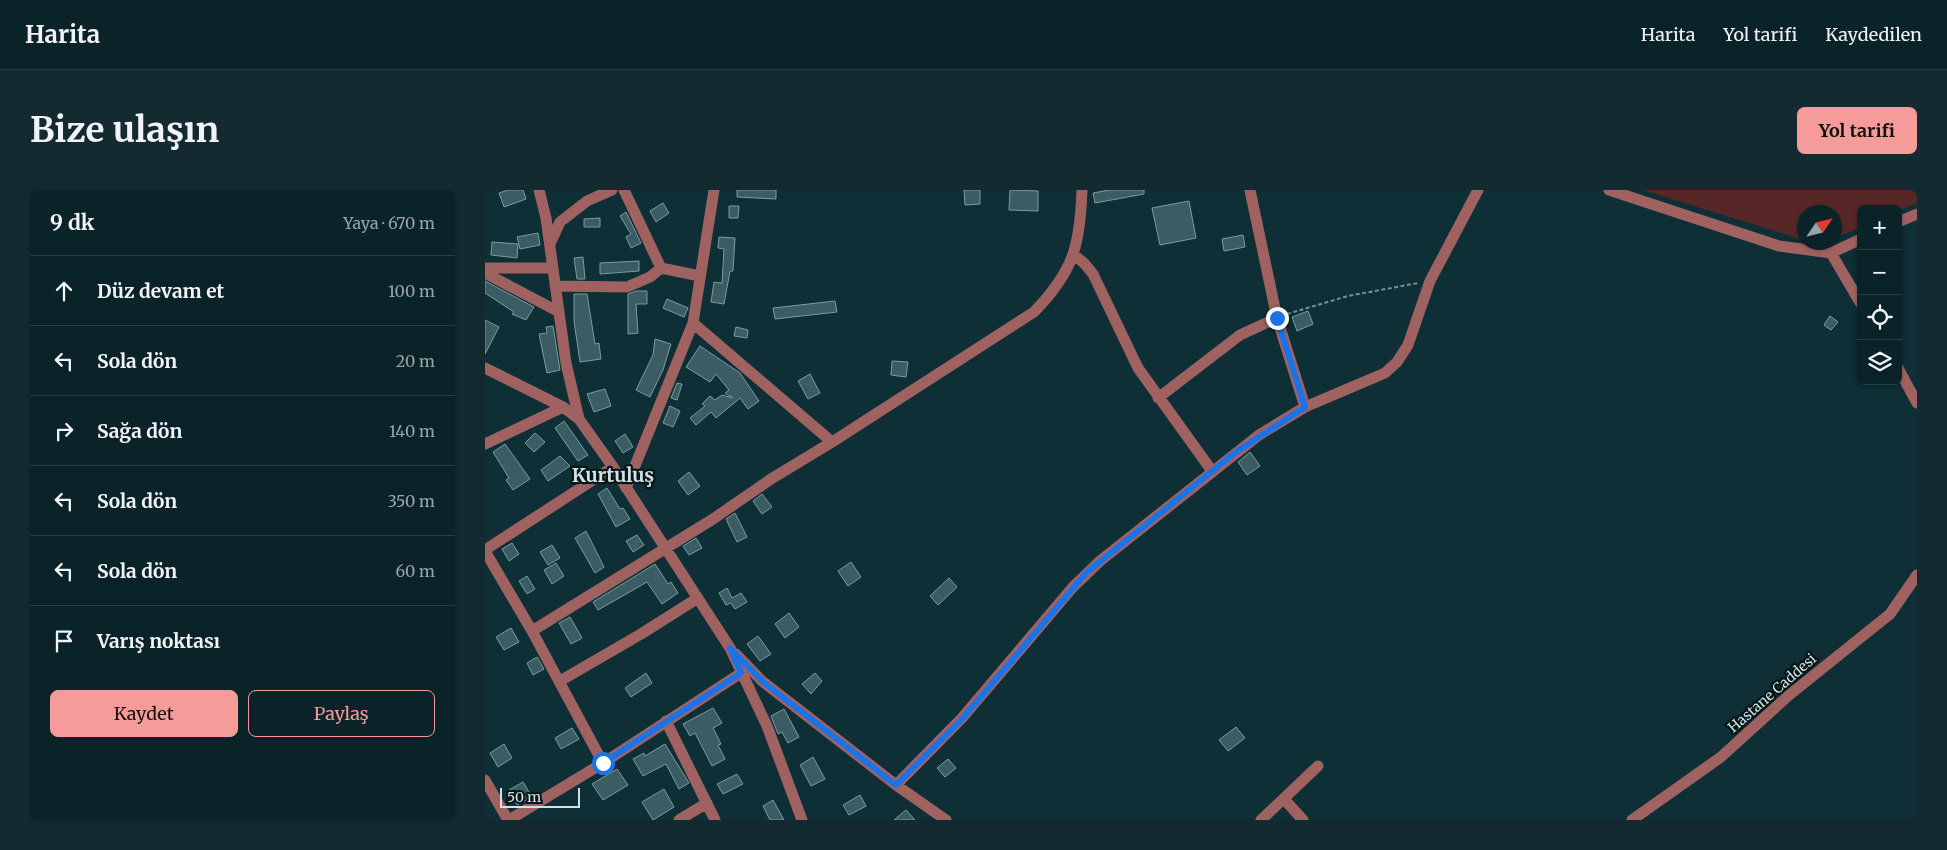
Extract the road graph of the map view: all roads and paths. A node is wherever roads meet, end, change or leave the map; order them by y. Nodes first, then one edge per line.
1 (539, 190) edge
2 (612, 190) edge
3 (624, 190) edge
4 (714, 190) edge
5 (1082, 190) edge
6 (1250, 190) edge
7 (1478, 190) edge
8 (1609, 190) edge
9 (1917, 214) edge
10 (1902, 220) edge
11 (1857, 241) edge
12 (550, 244) junction
13 (1831, 253) junction
14 (1074, 255) junction
15 (485, 268) edge
16 (553, 268) junction
17 (661, 268) junction
18 (485, 273) edge
19 (700, 276) junction
20 (1430, 281) junction
21 (555, 286) junction
22 (1857, 297) edge
23 (559, 312) junction
24 (1277, 318) junction
25 (693, 323) junction
26 (485, 368) edge
27 (1902, 375) edge
28 (1158, 398) junction
29 (1917, 403) edge
30 (563, 407) junction
31 (1305, 407) junction
32 (579, 419) junction
33 (832, 442) junction
34 (485, 444) edge
35 (613, 467) junction
36 (1211, 471) junction
37 (626, 488) junction
38 (665, 547) junction
39 (485, 551) edge
40 (1917, 575) edge
41 (698, 598) junction
42 (532, 631) junction
43 (730, 648) junction
44 (741, 673) junction
45 (560, 681) junction
46 (666, 721) junction
47 (603, 763) junction
48 (1318, 766) dead end
49 (485, 780) edge
50 (896, 785) junction
51 (1284, 798) junction
52 (707, 803) junction
53 (509, 820) edge
54 (679, 820) edge
55 (715, 820) edge
56 (802, 820) edge
57 (946, 820) edge
58 (1261, 820) edge
59 (1303, 820) edge
60 (1632, 820) edge

1 - 12 street
2 - 12 street
3 - 17 street
4 - 19 street
5 - 14 street
6 - 24 street
7 - 20 street
8 - 13 street
9 - 10 street
11 - 13 street
12 - 16 street
13 - 22 street
14 - 28 street
14 - 33 street
15 - 16 street
16 - 21 street
17 - 19 street
17 - 21 street
18 - 23 street
19 - 25 street
20 - 24 path
20 - 31 street
21 - 23 street
23 - 32 street
24 - 28 street
24 - 31 street
25 - 33 street
25 - 37 street
26 - 30 street
27 - 29 street
28 - 36 street
30 - 32 street
30 - 34 street
31 - 36 street
32 - 35 street
33 - 38 street
35 - 37 street
35 - 39 street
36 - 50 street
37 - 38 street
38 - 41 street
38 - 42 street
39 - 42 street
40 - 60 street, Hastane Caddesi
41 - 43 street
41 - 45 street
42 - 45 street
43 - 44 street
43 - 50 street
44 - 46 street
44 - 56 street
45 - 47 street
46 - 47 street
46 - 52 street
47 - 53 street
48 - 51 street
49 - 53 street
50 - 57 street
51 - 58 street
51 - 59 street
52 - 54 street
52 - 55 street

